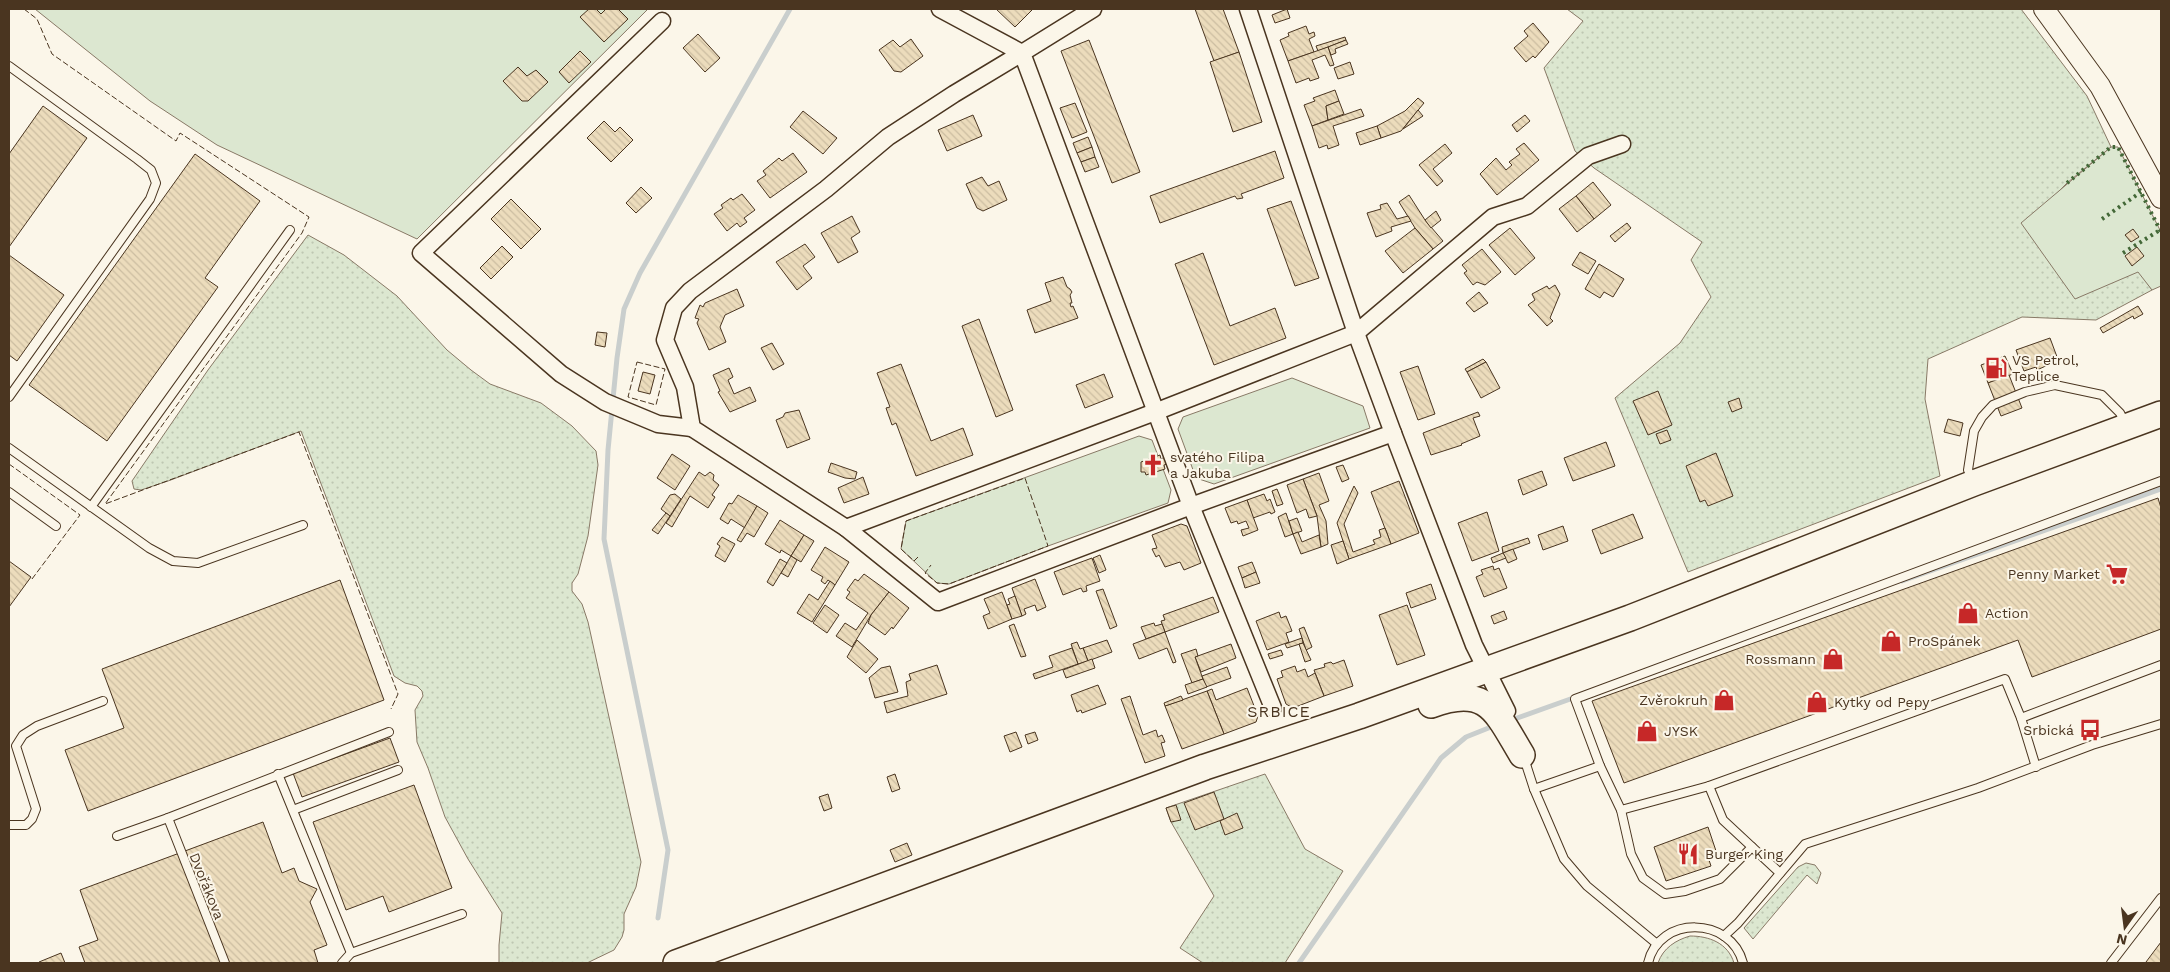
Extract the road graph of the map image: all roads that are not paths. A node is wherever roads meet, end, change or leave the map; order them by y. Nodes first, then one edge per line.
1 (940, 9) edge
2 (1093, 9) edge
3 (1248, 9) edge
4 (2044, 9) edge
5 (662, 21) dead end
6 (1022, 53) junction
7 (9, 66) edge
8 (1622, 144) dead end
9 (2161, 198) edge
10 (290, 230) dead end
11 (1356, 333) junction
12 (9, 397) edge
13 (1155, 412) junction
14 (2161, 414) edge
15 (692, 428) junction
16 (2126, 428) junction
17 (1393, 433) junction
18 (9, 448) edge
19 (2161, 481) edge
20 (1974, 483) junction
21 (9, 492) edge
22 (1191, 506) junction
23 (91, 507) junction
24 (303, 525) dead end
25 (56, 526) dead end
26 (846, 528) junction
27 (2161, 665) edge
28 (1487, 670) junction
29 (103, 701) dead end
30 (1274, 708) dead end
31 (1507, 711) joint
32 (2021, 718) junction
33 (2161, 724) edge
34 (389, 732) dead end
35 (1274, 744) junction
36 (1522, 755) junction
37 (1600, 766) junction
38 (2036, 767) junction
39 (398, 770) dead end
40 (278, 774) junction
41 (1709, 786) junction
42 (1534, 789) junction
43 (293, 810) junction
44 (1621, 810) junction
45 (168, 818) junction
46 (9, 825) edge
47 (117, 836) dead end
48 (1752, 847) junction
49 (1780, 873) junction
50 (2161, 898) edge
51 (462, 914) dead end
52 (1724, 936) junction
53 (1657, 944) junction
54 (351, 953) junction
55 (225, 963) edge
56 (342, 963) edge
57 (676, 963) edge
58 (1648, 963) edge
59 (1742, 963) edge
60 (2111, 963) edge

1 - 6 street
2 - 6 street
3 - 11 street
4 - 9 street
5 - 15 street
6 - 13 street
6 - 15 street
7 - 12 lane
8 - 11 street
10 - 23 lane
11 - 13 street
11 - 17 street
13 - 22 street
13 - 26 street
14 - 16 main road
15 - 26 street
16 - 20 main road
16 - 20 lane
17 - 22 street
17 - 28 street
18 - 23 lane
19 - 37 lane
20 - 28 main road
21 - 25 lane
22 - 26 street
22 - 30 street
23 - 24 lane
27 - 32 lane
28 - 31 street
28 - 35 main road
29 - 46 lane
31 - 36 lane
32 - 38 lane
32 - 41 lane
33 - 38 lane
34 - 40 lane
35 - 36 main road
35 - 57 main road
36 - 42 lane
37 - 42 lane
37 - 44 lane
38 - 49 lane
39 - 43 lane
40 - 43 lane
40 - 45 lane
41 - 44 lane
41 - 48 lane
42 - 53 lane
43 - 54 lane
44 - 48 lane
45 - 47 lane
45 - 55 lane, Dvořákova
48 - 49 lane
49 - 52 lane
50 - 60 lane
51 - 54 lane
52 - 53 lane
52 - 59 lane
53 - 58 lane
54 - 56 lane

